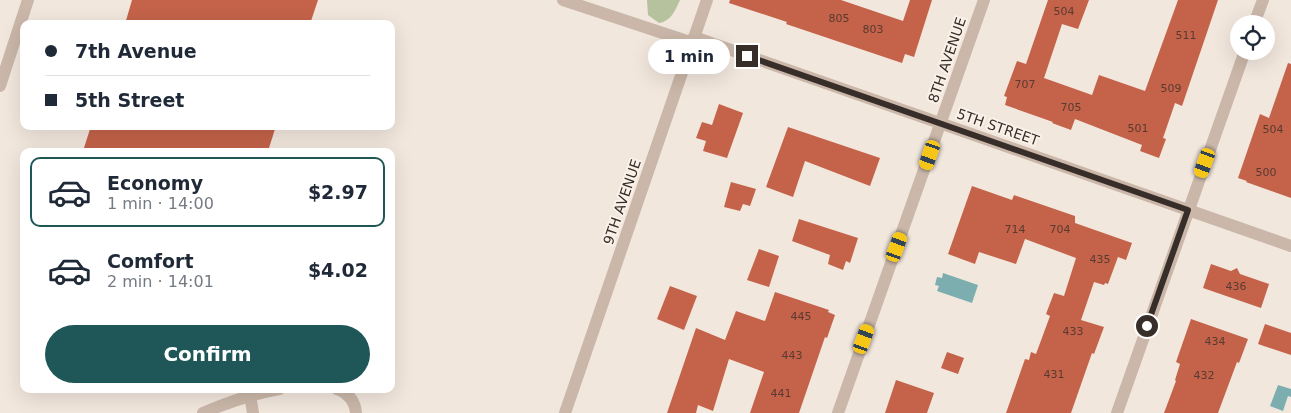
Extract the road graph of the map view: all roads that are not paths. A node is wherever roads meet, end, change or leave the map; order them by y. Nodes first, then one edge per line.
1 (28, 0) edge
2 (563, 0) edge
3 (707, 0) edge
4 (984, 0) edge
5 (1263, 0) edge
6 (1257, 15) edge
7 (21, 20) edge
8 (20, 25) edge
9 (694, 40) junction
10 (1242, 60) edge
11 (0, 86) edge
12 (941, 123) junction
13 (1188, 210) junction
14 (1291, 246) edge
15 (260, 393) edge
16 (346, 393) edge
17 (250, 395) junction
18 (203, 413) edge
19 (253, 413) edge
20 (356, 413) edge
21 (565, 413) edge
22 (838, 413) edge
23 (1117, 413) edge

1 - 7 street
2 - 9 street, 5TH STREET
3 - 9 street, 9TH AVENUE
4 - 12 street, 8TH AVENUE
5 - 6 street
8 - 11 street
9 - 12 street, 5TH STREET
9 - 21 street, 9TH AVENUE
10 - 13 street
12 - 13 street, 5TH STREET
12 - 22 street, 8TH AVENUE
13 - 14 street, 5TH STREET
13 - 23 street
15 - 17 street
16 - 20 street
17 - 18 street
17 - 19 street

